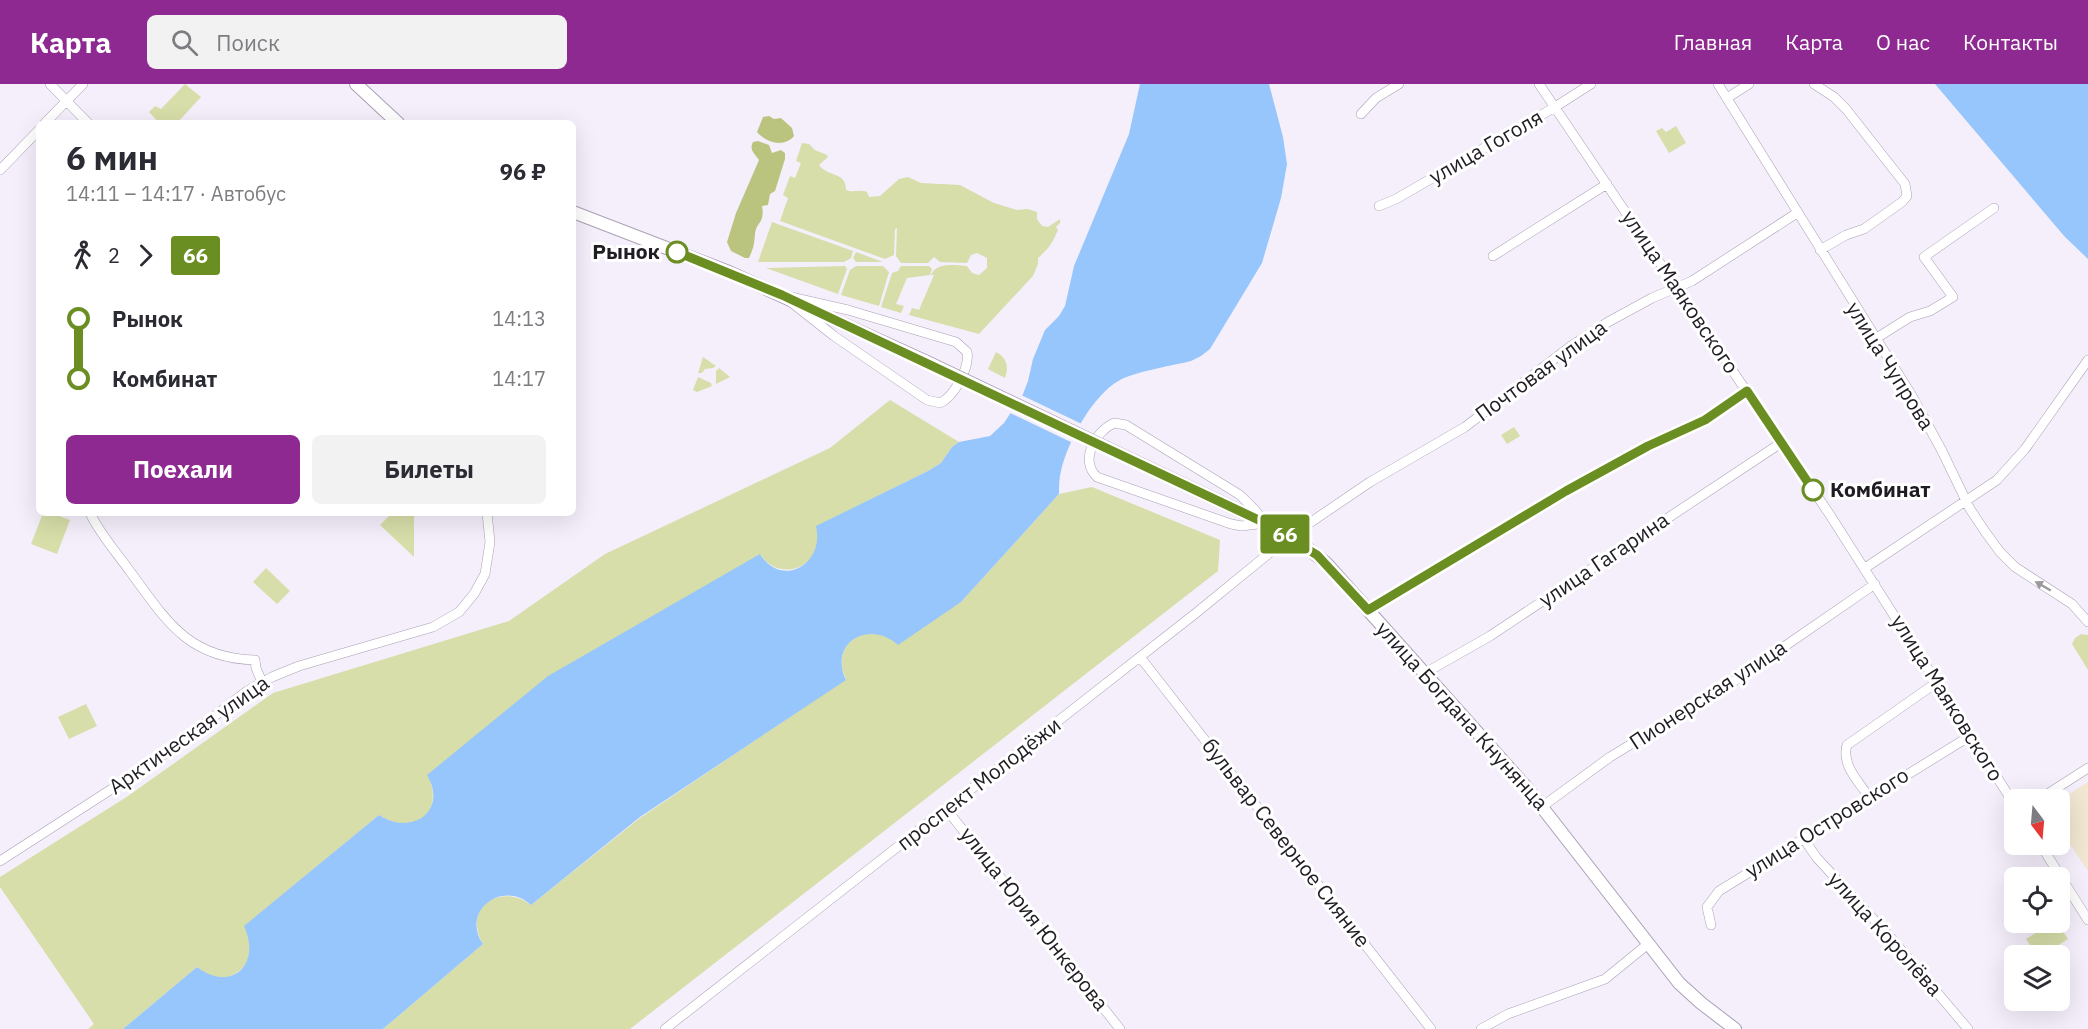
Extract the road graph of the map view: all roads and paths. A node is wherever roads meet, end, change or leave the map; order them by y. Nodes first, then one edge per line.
1 (50, 84) edge
2 (83, 84) edge
3 (356, 84) edge
4 (1399, 84) edge
5 (1539, 84) edge
6 (1591, 84) edge
7 (1718, 84) edge
8 (1749, 84) edge
9 (1814, 84) edge
10 (1727, 98) junction
11 (67, 101) junction
12 (1555, 107) junction
13 (1361, 114) dead end
14 (48, 120) edge
15 (85, 120) edge
16 (395, 120) edge
17 (36, 133) edge
18 (0, 170) edge
19 (1607, 184) junction
20 (1379, 206) dead end
21 (1994, 208) dead end
22 (576, 213) edge
23 (1797, 213) junction
24 (1820, 250) junction
25 (1493, 256) dead end
26 (1678, 288) junction
27 (782, 295) junction
28 (1875, 339) junction
29 (2088, 360) edge
30 (1747, 391) junction
31 (1781, 443) junction
32 (1966, 501) junction
33 (92, 516) edge
34 (487, 516) edge
35 (1265, 523) junction
36 (1289, 537) junction
37 (1865, 568) junction
38 (1875, 584) junction
39 (1368, 610) junction
40 (2088, 622) edge
41 (1140, 657) junction
42 (1425, 673) junction
43 (262, 682) junction
44 (1936, 683) junction
45 (1970, 736) junction
46 (2088, 768) edge
47 (2004, 789) edge
48 (2055, 789) edge
49 (1869, 797) junction
50 (1543, 806) junction
51 (947, 810) junction
52 (1803, 838) junction
53 (2047, 855) edge
54 (0, 861) edge
55 (2088, 920) edge
56 (1711, 926) dead end
57 (1648, 944) junction
58 (665, 1029) edge
59 (1120, 1029) edge
60 (1431, 1029) edge
61 (1481, 1029) edge
62 (1735, 1029) edge
63 (1968, 1029) edge

1 - 11 street
2 - 11 street
3 - 16 main road
4 - 13 street
5 - 12 street, улица Маяковского
6 - 12 street, улица Гоголя
7 - 10 street, улица Чупрова
8 - 10 street
9 - 24 street
10 - 23 street, улица Чупрова
11 - 14 street
11 - 15 street
12 - 19 street, улица Маяковского
12 - 20 street, улица Гоголя
17 - 18 street
19 - 25 street
19 - 26 street, улица Маяковского
21 - 28 street
22 - 27 main road, улица Богдана Кнунянца
23 - 24 street, улица Чупрова
23 - 26 street, Почтовая улица
24 - 28 street, улица Чупрова
26 - 30 street, улица Маяковского
26 - 36 street, Почтовая улица
27 - 27 street
27 - 35 main road, улица Богдана Кнунянца, bridge
28 - 32 street, улица Чупрова
29 - 32 street
30 - 31 street, улица Маяковского
30 - 39 street
31 - 37 street, улица Маяковского
31 - 42 street, улица Гагарина
32 - 37 street
40 -> 32 street, улица Чупрова
33 - 43 street
34 - 43 street, Арктическая улица
35 - 35 street
35 - 36 main road, улица Богдана Кнунянца
36 - 39 main road, улица Богдана Кнунянца
36 - 41 street, проспект Молодёжи
37 - 38 street, улица Маяковского
38 - 44 street, улица Маяковского
38 - 50 street, Пионерская улица
39 - 42 main road, улица Богдана Кнунянца
41 - 51 street, проспект Молодёжи
41 - 60 street, бульвар Северное Сияние
42 - 50 main road, улица Богдана Кнунянца
43 - 54 street, Арктическая улица
44 - 45 street, улица Маяковского
44 - 49 street
45 - 47 street, улица Маяковского
45 - 49 street, улица Островского
46 - 48 street
49 - 52 street, улица Островского
50 - 57 main road, улица Богдана Кнунянца
51 - 58 street, проспект Молодёжи
51 - 59 street, улица Юрия Юнкерова
52 - 56 street, улица Островского
52 - 63 street, улица Королёва
53 - 55 street
57 - 61 street
57 - 62 main road, улица Богдана Кнунянца

